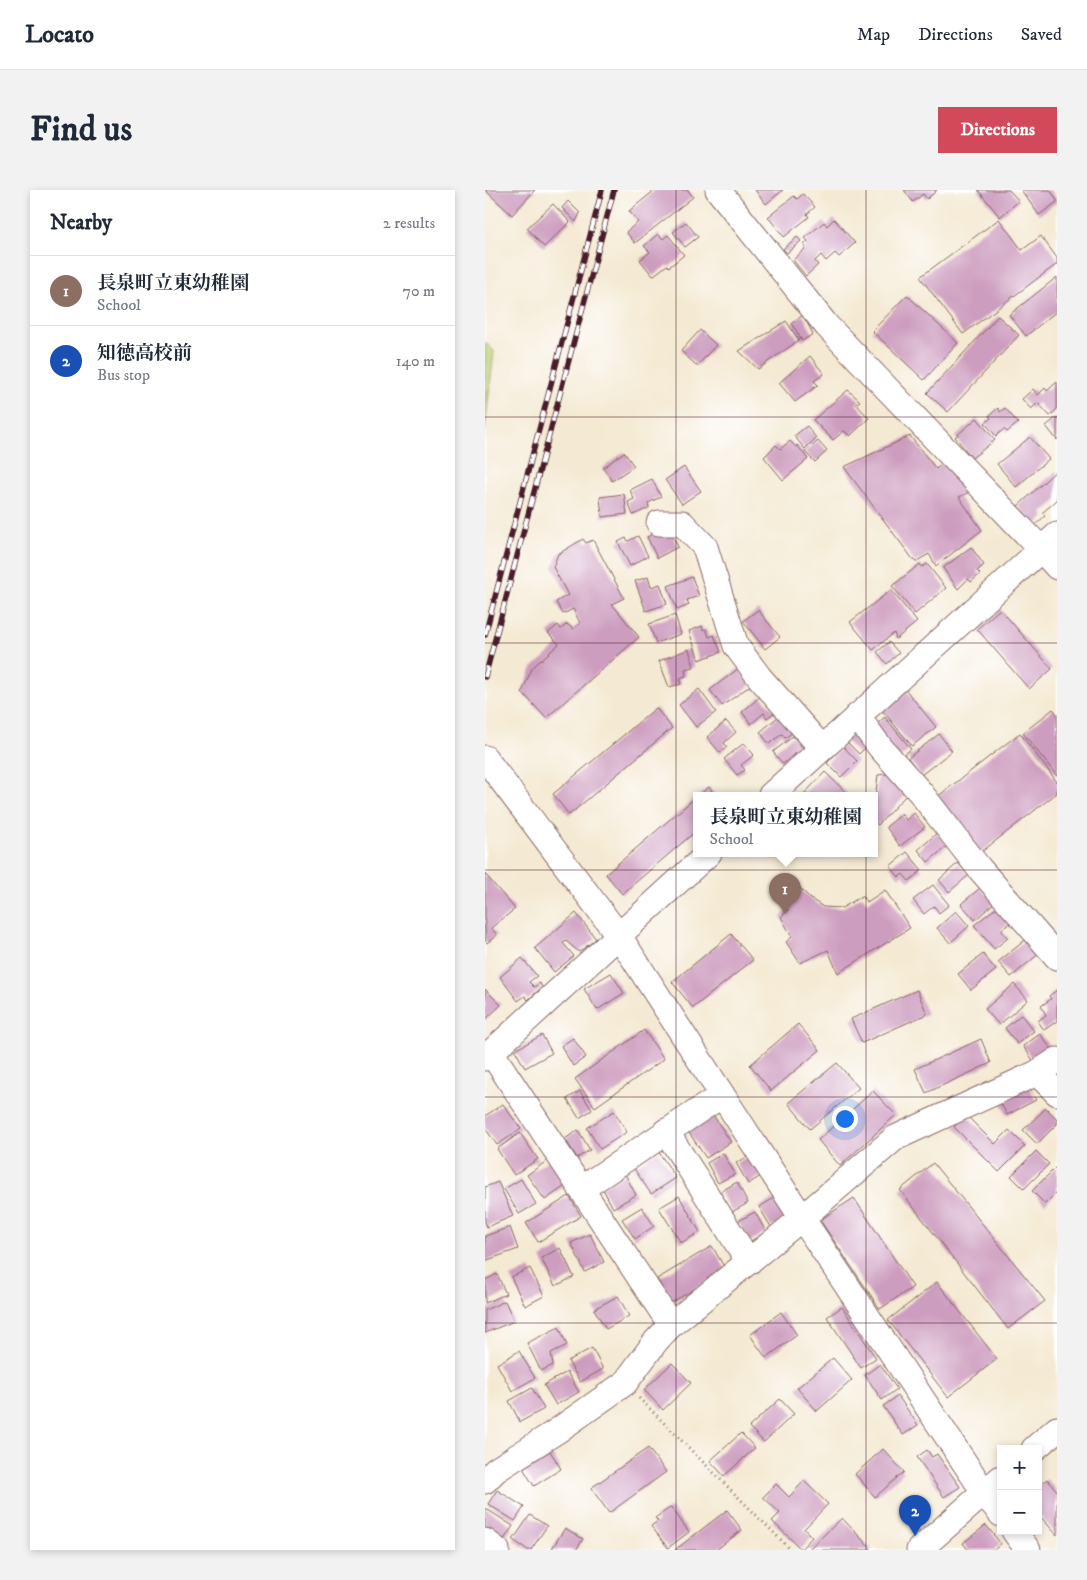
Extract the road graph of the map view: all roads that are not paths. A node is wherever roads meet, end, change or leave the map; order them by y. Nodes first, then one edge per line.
1 (718, 190) edge
2 (659, 523) dead end
3 (1049, 542) edge
4 (1057, 567) edge
5 (857, 716) junction
6 (822, 748) junction
7 (485, 758) edge
8 (774, 792) edge
9 (705, 857) edge
10 (619, 936) junction
11 (1057, 957) edge
12 (488, 1055) edge
13 (1047, 1066) edge
14 (1057, 1093) edge
15 (722, 1094) junction
16 (666, 1131) junction
17 (581, 1189) junction
18 (803, 1218) junction
19 (749, 1262) junction
20 (671, 1325) junction
21 (1057, 1430) edge
22 (1040, 1445) edge
23 (485, 1481) edge
24 (992, 1485) edge
25 (997, 1501) edge
26 (1017, 1535) edge
27 (485, 1541) edge
28 (497, 1550) edge
29 (919, 1550) edge
30 (1028, 1550) edge

1 - 3 street
2 - 6 street
3 - 4 street
3 - 5 street
5 - 6 street
5 - 11 street
6 - 8 street
7 - 10 street
9 - 10 street
10 - 12 street
10 - 15 street
12 - 17 street
13 - 14 street
13 - 18 street
15 - 16 street
15 - 18 street
16 - 17 street
16 - 19 street
17 - 20 street
18 - 19 street
18 - 24 street
19 - 20 street
20 - 23 street
21 - 22 street
24 - 25 street
24 - 29 street
26 - 30 street
27 - 28 street

